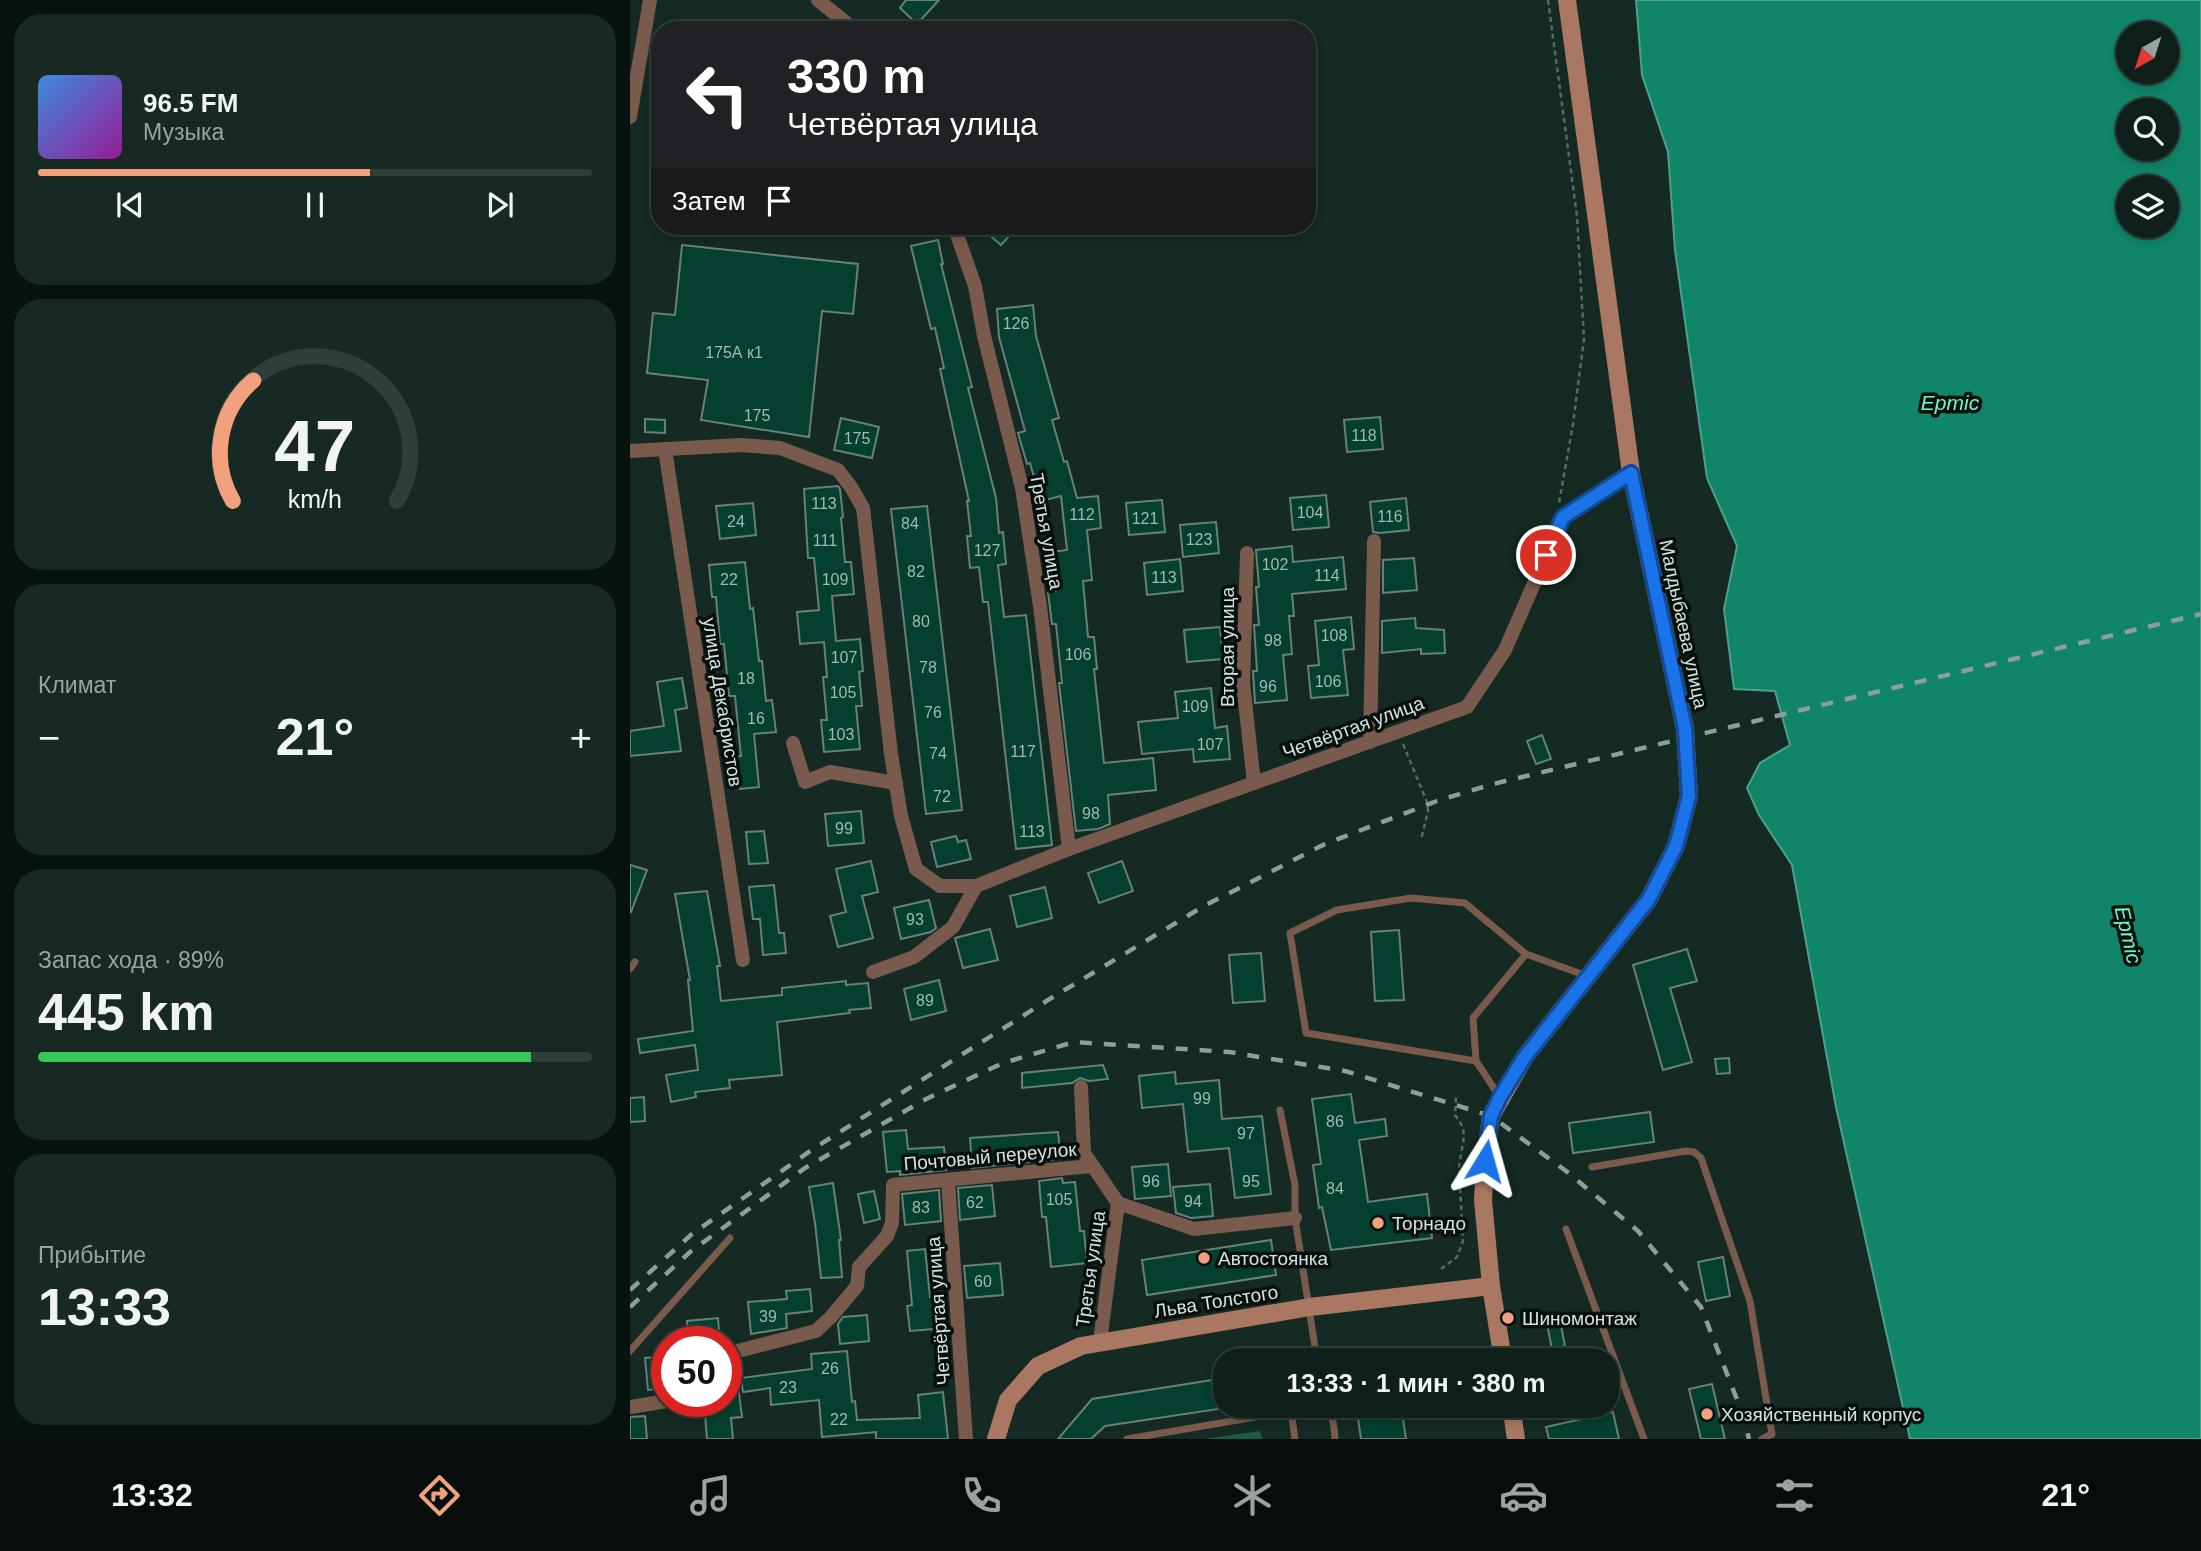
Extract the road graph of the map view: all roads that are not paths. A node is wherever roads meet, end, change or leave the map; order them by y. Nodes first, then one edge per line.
1 (650, 0) edge
2 (818, 0) edge
3 (1567, 0) edge
4 (844, 21) edge
5 (637, 41) edge
6 (630, 117) edge
7 (957, 235) edge
8 (665, 449) junction
9 (630, 451) edge
10 (1631, 473) junction
11 (1374, 541) dead end
12 (1247, 553) dead end
13 (1370, 742) junction
14 (793, 743) dead end
15 (895, 783) junction
16 (1254, 783) junction
17 (1069, 849) junction
18 (976, 886) junction
19 (1526, 954) junction
20 (743, 960) dead end
21 (635, 962) dead end
22 (630, 969) edge
23 (873, 972) dead end
24 (1588, 977) junction
25 (1476, 1061) junction
26 (1082, 1087) dead end
27 (1500, 1097) junction
28 (1280, 1110) dead end
29 (1091, 1166) junction
30 (1592, 1167) dead end
31 (948, 1181) junction
32 (1118, 1203) junction
33 (1295, 1218) junction
34 (1566, 1229) dead end
35 (730, 1238) dead end
36 (1491, 1286) junction
37 (1310, 1307) junction
38 (1100, 1342) junction
39 (1315, 1348) edge
40 (1501, 1348) edge
41 (742, 1350) edge
42 (630, 1351) edge
43 (651, 1403) edge
44 (630, 1406) edge
45 (1250, 1418) edge
46 (1292, 1418) edge
47 (1332, 1418) edge
48 (1513, 1418) edge
49 (966, 1439) edge
50 (996, 1439) edge
51 (1127, 1439) edge
52 (1295, 1439) edge
53 (1335, 1439) edge
54 (1516, 1439) edge
55 (1644, 1439) edge
56 (1762, 1439) edge

1 - 5 street
2 - 4 street
3 - 10 main road, Малдыбаева улица
5 - 6 street
7 - 17 street, Третья улица
8 - 9 street
8 - 15 street, Четвёртая улица
8 - 20 street, улица Декабристов
10 - 13 street, Четвёртая улица
10 - 24 main road, Малдыбаева улица
11 - 13 street
12 - 16 street, Вторая улица
13 - 16 street, Четвёртая улица
14 - 15 street
15 - 18 street, Четвёртая улица
16 - 17 street, Четвёртая улица
17 - 18 street, Четвёртая улица
18 - 23 street
19 - 24 lane
19 - 25 lane
19 - 25 lane
21 - 22 lane
24 - 27 main road, Малдыбаева улица
25 - 27 lane
26 - 29 street, Третья улица
27 - 36 main road, Малдыбаева улица
28 - 33 lane
29 - 31 street, Почтовый переулок
29 - 32 street, Третья улица
30 - 56 lane
31 - 41 street, Почтовый переулок
31 - 49 street, Четвёртая улица
32 - 33 street
32 - 38 street, Третья улица
33 - 37 lane
34 - 55 lane
35 - 42 lane
36 - 37 main road, Льва Толстого
36 - 40 main road, Малдыбаева улица
37 - 38 main road, Льва Толстого
37 - 39 lane
38 - 50 main road, Льва Толстого
43 - 44 street
45 - 51 lane
46 - 52 lane
47 - 53 lane
48 - 54 main road

